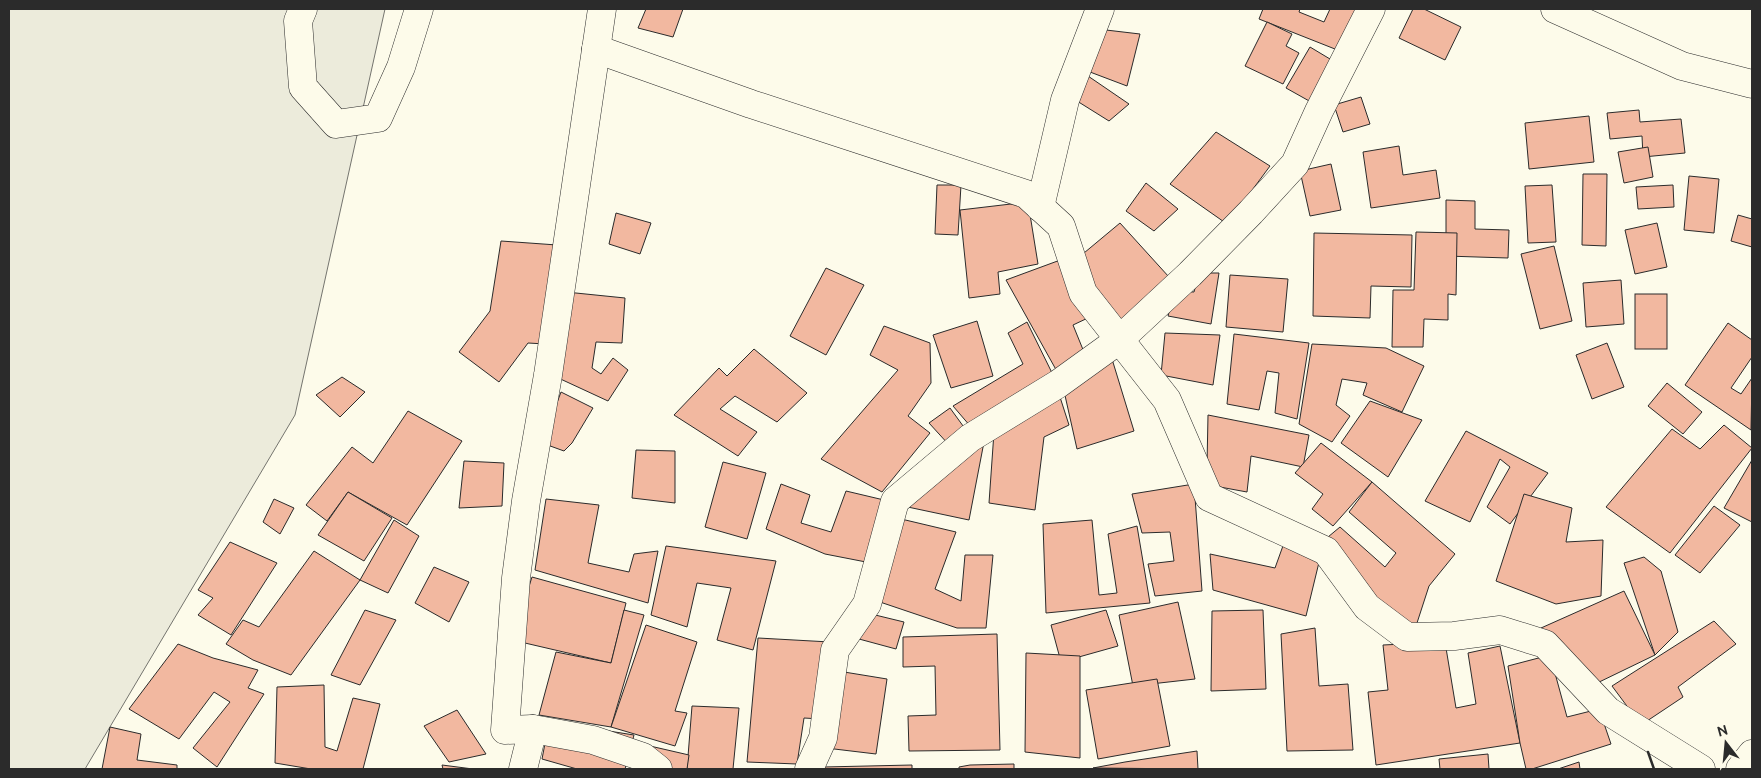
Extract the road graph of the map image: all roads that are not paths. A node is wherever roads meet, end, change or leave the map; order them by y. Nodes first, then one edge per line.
1 (303, 9) edge
2 (419, 9) edge
3 (602, 9) edge
4 (1100, 9) edge
5 (1372, 9) edge
6 (1555, 9) edge
7 (596, 49) junction
8 (1752, 84) edge
9 (1040, 207) junction
10 (1119, 340) junction
11 (533, 729) junction
12 (1752, 754) edge
13 (523, 769) edge
14 (658, 769) edge
15 (809, 769) edge
16 (1701, 769) edge
17 (1740, 769) edge

1 - 2 street
3 - 7 street
4 - 9 street
5 - 10 street
6 - 8 street
7 - 9 street
7 - 11 street
9 - 10 street
10 - 15 street
10 - 16 street
11 - 13 street
11 - 14 street
12 - 17 street

